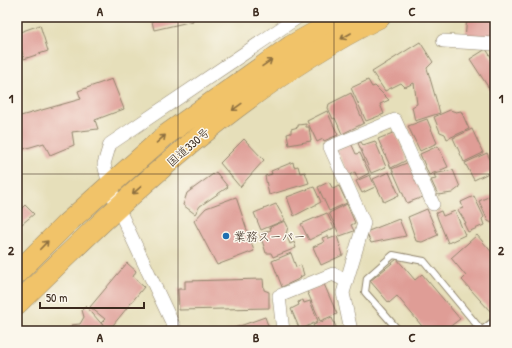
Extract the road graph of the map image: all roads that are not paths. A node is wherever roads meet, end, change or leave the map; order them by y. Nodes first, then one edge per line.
1 (298, 17) edge
2 (303, 17) edge
3 (343, 17) edge
4 (380, 17) edge
5 (320, 29) junction
6 (443, 41) dead end
7 (495, 44) edge
8 (109, 185) junction
9 (434, 204) dead end
10 (118, 208) junction
11 (17, 273) edge
12 (346, 282) junction
13 (17, 304) edge
14 (495, 320) edge
15 (176, 331) edge
16 (283, 331) edge
17 (351, 331) edge
18 (399, 331) edge
19 (481, 331) edge

1 - 8 street
2 - 5 street
3 - 5 highway, 国道330号
4 -> 10 highway, 国道330号
8 -> 5 highway, 国道330号
6 - 7 street
8 - 10 street
11 -> 8 highway, 国道330号
9 - 12 street
10 - 13 highway, 国道330号
10 - 15 street
12 - 16 street
12 - 17 street
14 - 19 lane
18 - 19 lane

